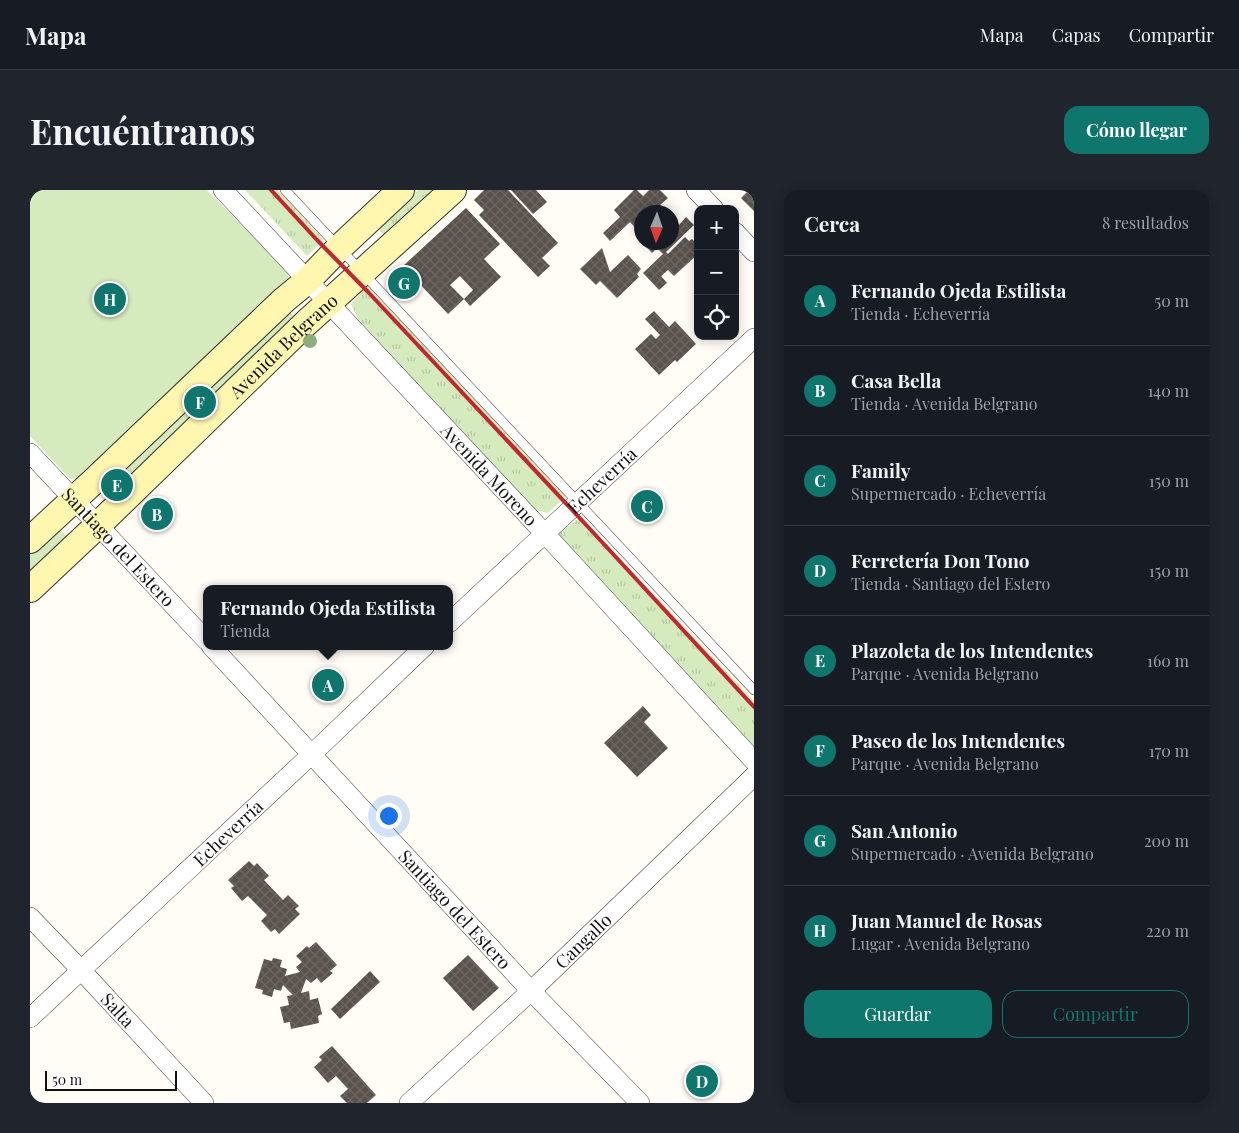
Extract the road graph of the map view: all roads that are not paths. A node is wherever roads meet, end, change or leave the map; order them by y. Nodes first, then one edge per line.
1 (223, 190) edge
2 (285, 190) edge
3 (401, 190) edge
4 (453, 190) edge
5 (696, 190) edge
6 (710, 205) edge
7 (739, 236) edge
8 (339, 248) junction
9 (754, 252) edge
10 (362, 272) junction
11 (307, 281) junction
12 (329, 304) junction
13 (754, 338) edge
14 (30, 453) edge
15 (74, 500) junction
16 (578, 502) junction
17 (98, 525) junction
18 (545, 533) junction
19 (30, 540) edge
20 (30, 589) edge
21 (453, 620) edge
22 (203, 637) edge
23 (215, 650) edge
24 (421, 650) edge
25 (754, 690) edge
26 (312, 754) junction
27 (754, 761) edge
28 (754, 776) edge
29 (30, 917) edge
30 (81, 970) junction
31 (531, 991) junction
32 (30, 1018) edge
33 (204, 1103) edge
34 (410, 1103) edge
35 (640, 1103) edge

1 - 11 street, Avenida Moreno
2 - 8 lane
3 - 8 main road, Avenida Belgrano
4 - 10 main road, Avenida Belgrano
5 - 6 street
7 - 9 street
8 - 10 lane
8 - 11 main road, Avenida Belgrano
10 - 12 main road, Avenida Belgrano
10 - 16 lane
11 - 12 street, Avenida Moreno
11 - 15 main road, Avenida Belgrano
12 - 17 main road, Avenida Belgrano
12 - 18 street, Avenida Moreno
13 - 16 street, Echeverría
14 - 15 street, Santiago del Estero
15 - 17 street, Santiago del Estero
15 - 19 main road, Avenida Belgrano
16 - 18 street, Echeverría
16 - 25 lane
17 - 20 main road, Avenida Belgrano
17 - 22 street, Santiago del Estero
18 - 21 street, Echeverría
18 - 27 street, Avenida Moreno
23 - 26 street, Santiago del Estero
24 - 26 street, Echeverría
26 - 30 street, Echeverría
26 - 31 street, Santiago del Estero
28 - 31 street, Cangallo
29 - 30 street, Salta
30 - 32 street, Echeverría
30 - 33 street, Salta
31 - 34 street, Cangallo
31 - 35 street, Santiago del Estero

